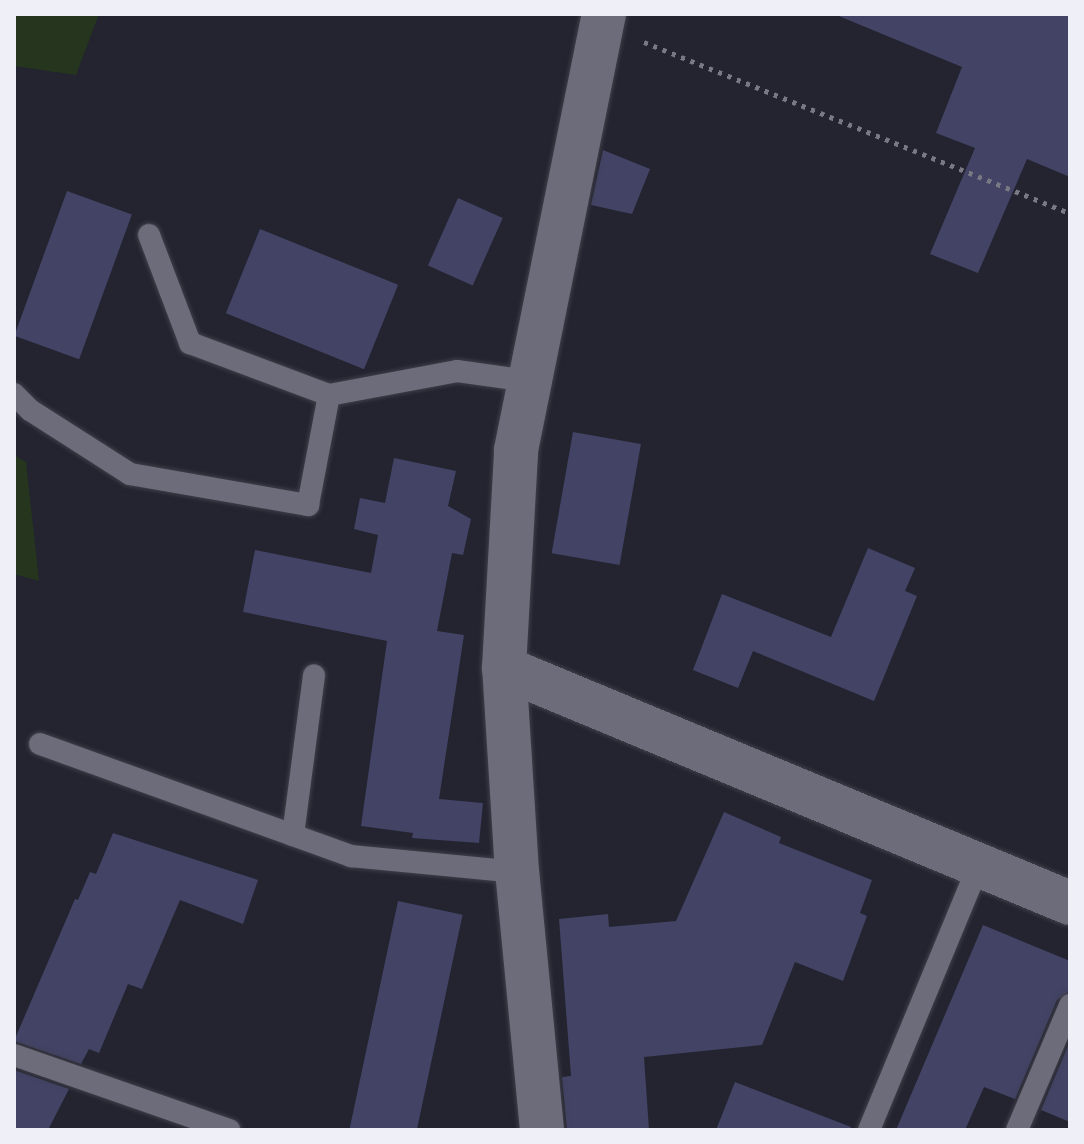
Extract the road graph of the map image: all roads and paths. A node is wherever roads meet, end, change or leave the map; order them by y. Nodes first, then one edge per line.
1 (600, 18) edge
2 (1070, 213) edge
3 (149, 235) dead end
4 (529, 381) junction
5 (14, 394) edge
6 (329, 395) junction
7 (504, 668) junction
8 (314, 675) dead end
9 (40, 744) dead end
10 (293, 835) junction
11 (979, 865) junction
12 (517, 872) junction
13 (1070, 903) edge
14 (1070, 1005) edge
15 (14, 1055) edge
16 (229, 1130) edge
17 (542, 1130) edge
18 (869, 1130) edge
19 (1017, 1130) edge

1 - 2 path
1 - 4 street
3 - 6 lane
4 - 6 lane
4 - 7 street
5 - 6 lane
7 - 11 street
7 - 12 street
8 - 10 lane
9 - 10 lane
10 - 12 lane
11 - 13 street
11 - 18 lane
12 - 17 street
14 - 19 lane
15 - 16 lane

